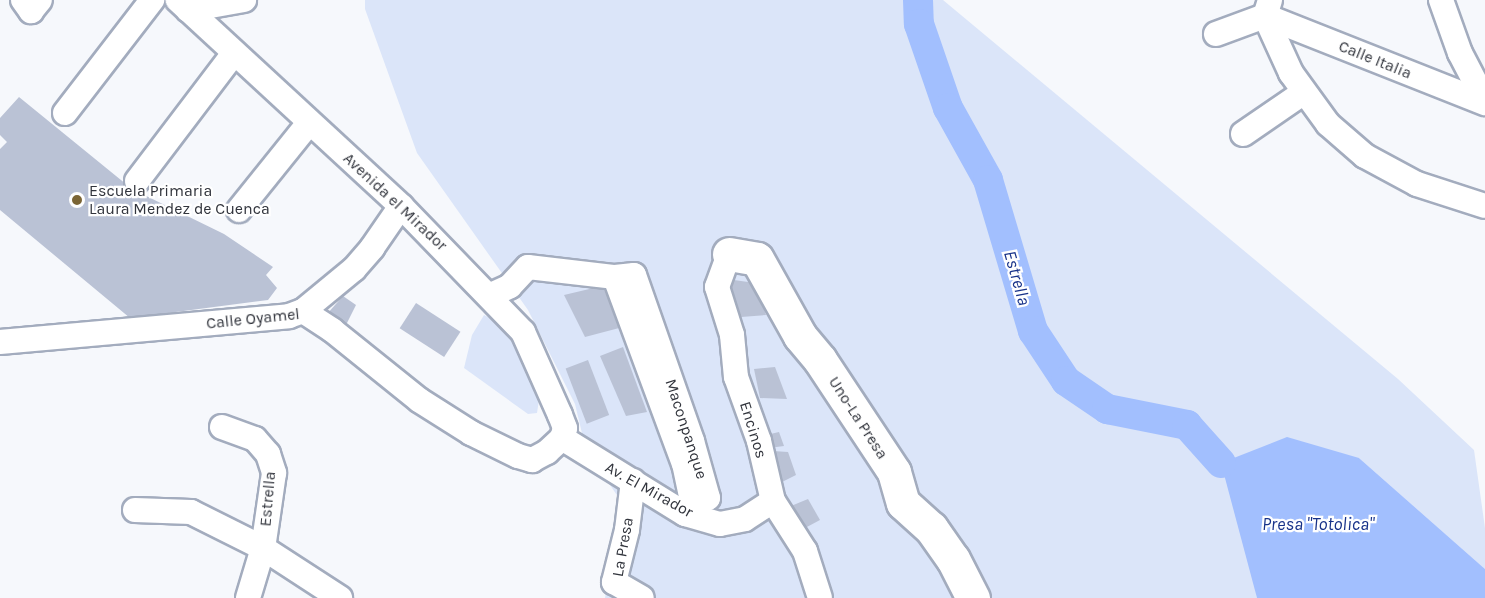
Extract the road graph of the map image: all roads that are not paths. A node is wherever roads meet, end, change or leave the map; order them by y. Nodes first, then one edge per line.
1 (152, 0) edge
2 (244, 0) edge
3 (1441, 0) edge
4 (183, 5) edge
5 (1267, 8) edge
6 (1216, 34) dead end
7 (234, 53) junction
8 (1304, 92) junction
9 (1485, 102) edge
10 (65, 113) dead end
11 (309, 123) junction
12 (1243, 134) dead end
13 (137, 181) dead end
14 (401, 206) junction
15 (1485, 207) edge
16 (239, 210) dead end
17 (729, 254) joint
18 (615, 277) junction
19 (489, 296) junction
20 (303, 310) junction
21 (0, 342) edge
22 (222, 427) dead end
23 (562, 438) junction
24 (633, 482) junction
25 (773, 501) junction
26 (135, 510) dead end
27 (263, 548) junction
28 (248, 598) edge
29 (340, 598) edge
30 (642, 598) edge
31 (820, 598) edge
32 (973, 598) edge

1 - 10 street
2 - 4 street
3 - 9 street
4 - 7 street, Avenida el Mirador
5 - 6 street
5 - 8 street
5 - 9 street, Calle Italia
7 - 11 street, Avenida el Mirador
7 - 13 street
8 - 12 street
8 - 15 street
11 - 14 street, Avenida el Mirador
11 - 16 street
14 - 19 street, Avenida el Mirador
14 - 20 street
17 - 25 street, Encinos
17 - 32 highway, Uno-La Presa
18 - 18 street, Maconpanque
18 - 19 street
19 - 23 street, Avenida el Mirador
20 - 21 street, Calle Oyamel
20 - 23 street, Calle Oyamel
22 - 27 street, Estrella
23 - 24 street, Av. El Mirador
24 - 25 street, Av. El Mirador
24 - 30 street, La Presa
25 - 31 street, Encinos
26 - 27 street
27 - 28 street, Estrella
27 - 29 street

